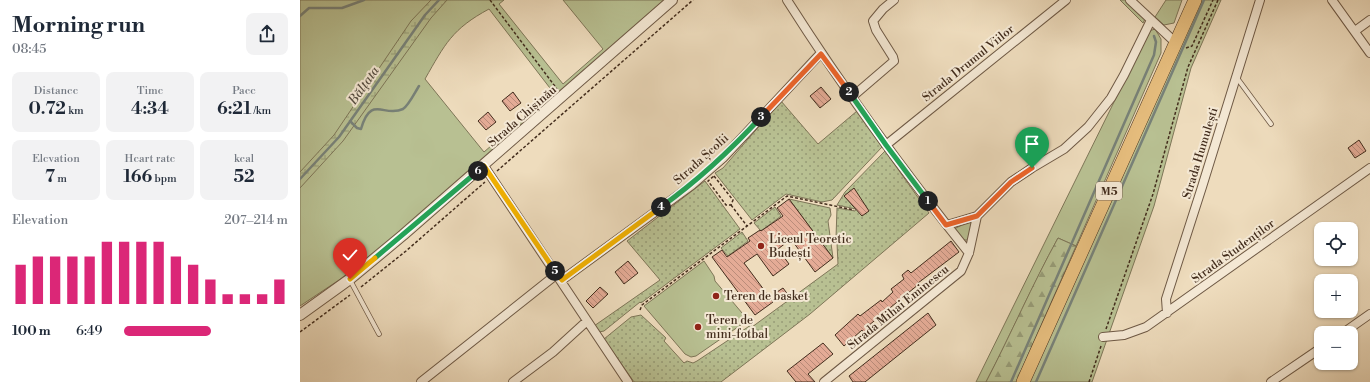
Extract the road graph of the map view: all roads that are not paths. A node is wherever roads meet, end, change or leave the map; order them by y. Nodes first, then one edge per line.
1 (672, 0) edge
2 (787, 0) edge
3 (894, 0) edge
4 (1066, 0) edge
5 (1130, 0) edge
6 (1195, 0) edge
7 (1260, 0) edge
8 (1332, 0) edge
9 (1151, 20) junction
10 (1370, 20) edge
11 (1355, 31) junction
12 (1181, 46) junction
13 (1370, 53) edge
14 (821, 54) junction
15 (1235, 76) junction
16 (852, 97) junction
17 (1271, 124) dead end
18 (886, 145) junction
19 (484, 166) junction
20 (1370, 168) edge
21 (977, 216) junction
22 (946, 225) junction
23 (969, 253) junction
24 (560, 277) junction
25 (350, 279) junction
26 (1167, 313) junction
27 (300, 314) edge
28 (1370, 314) edge
29 (587, 321) junction
30 (1353, 326) edge
31 (380, 334) dead end
32 (1103, 337) road end
33 (1314, 353) edge
34 (421, 382) edge
35 (514, 382) edge
36 (628, 382) edge
37 (824, 382) edge
38 (1024, 382) edge
39 (1271, 382) edge

1 - 19 street, Strada Chișinău
2 - 14 street
3 - 16 street
4 - 18 street, Strada Drumul Viilor
5 - 9 street
6 - 12 highway, M5
7 - 15 street, Strada Humulești
8 - 11 street
9 - 12 street
9 - 21 street, Strada Mihai Eminescu
10 - 11 street
11 - 13 street
12 - 38 highway, M5
14 - 16 street
14 - 24 street, Strada Școlii
15 - 17 lane
15 - 26 street, Strada Humulești
16 - 18 street
18 - 22 street
19 - 24 street
19 - 25 street, Strada Chișinău
20 - 26 street, Strada Studenților
21 - 22 street
21 - 23 street, Strada Mihai Eminescu
22 - 23 street
23 - 37 street, Strada Mihai Eminescu
24 - 29 street
24 - 34 street, Strada Școlii
25 - 27 street, Strada Chișinău
25 - 31 lane
26 - 32 street, Strada Studenților
28 - 30 street
29 - 35 street
29 - 36 street
33 - 39 street

